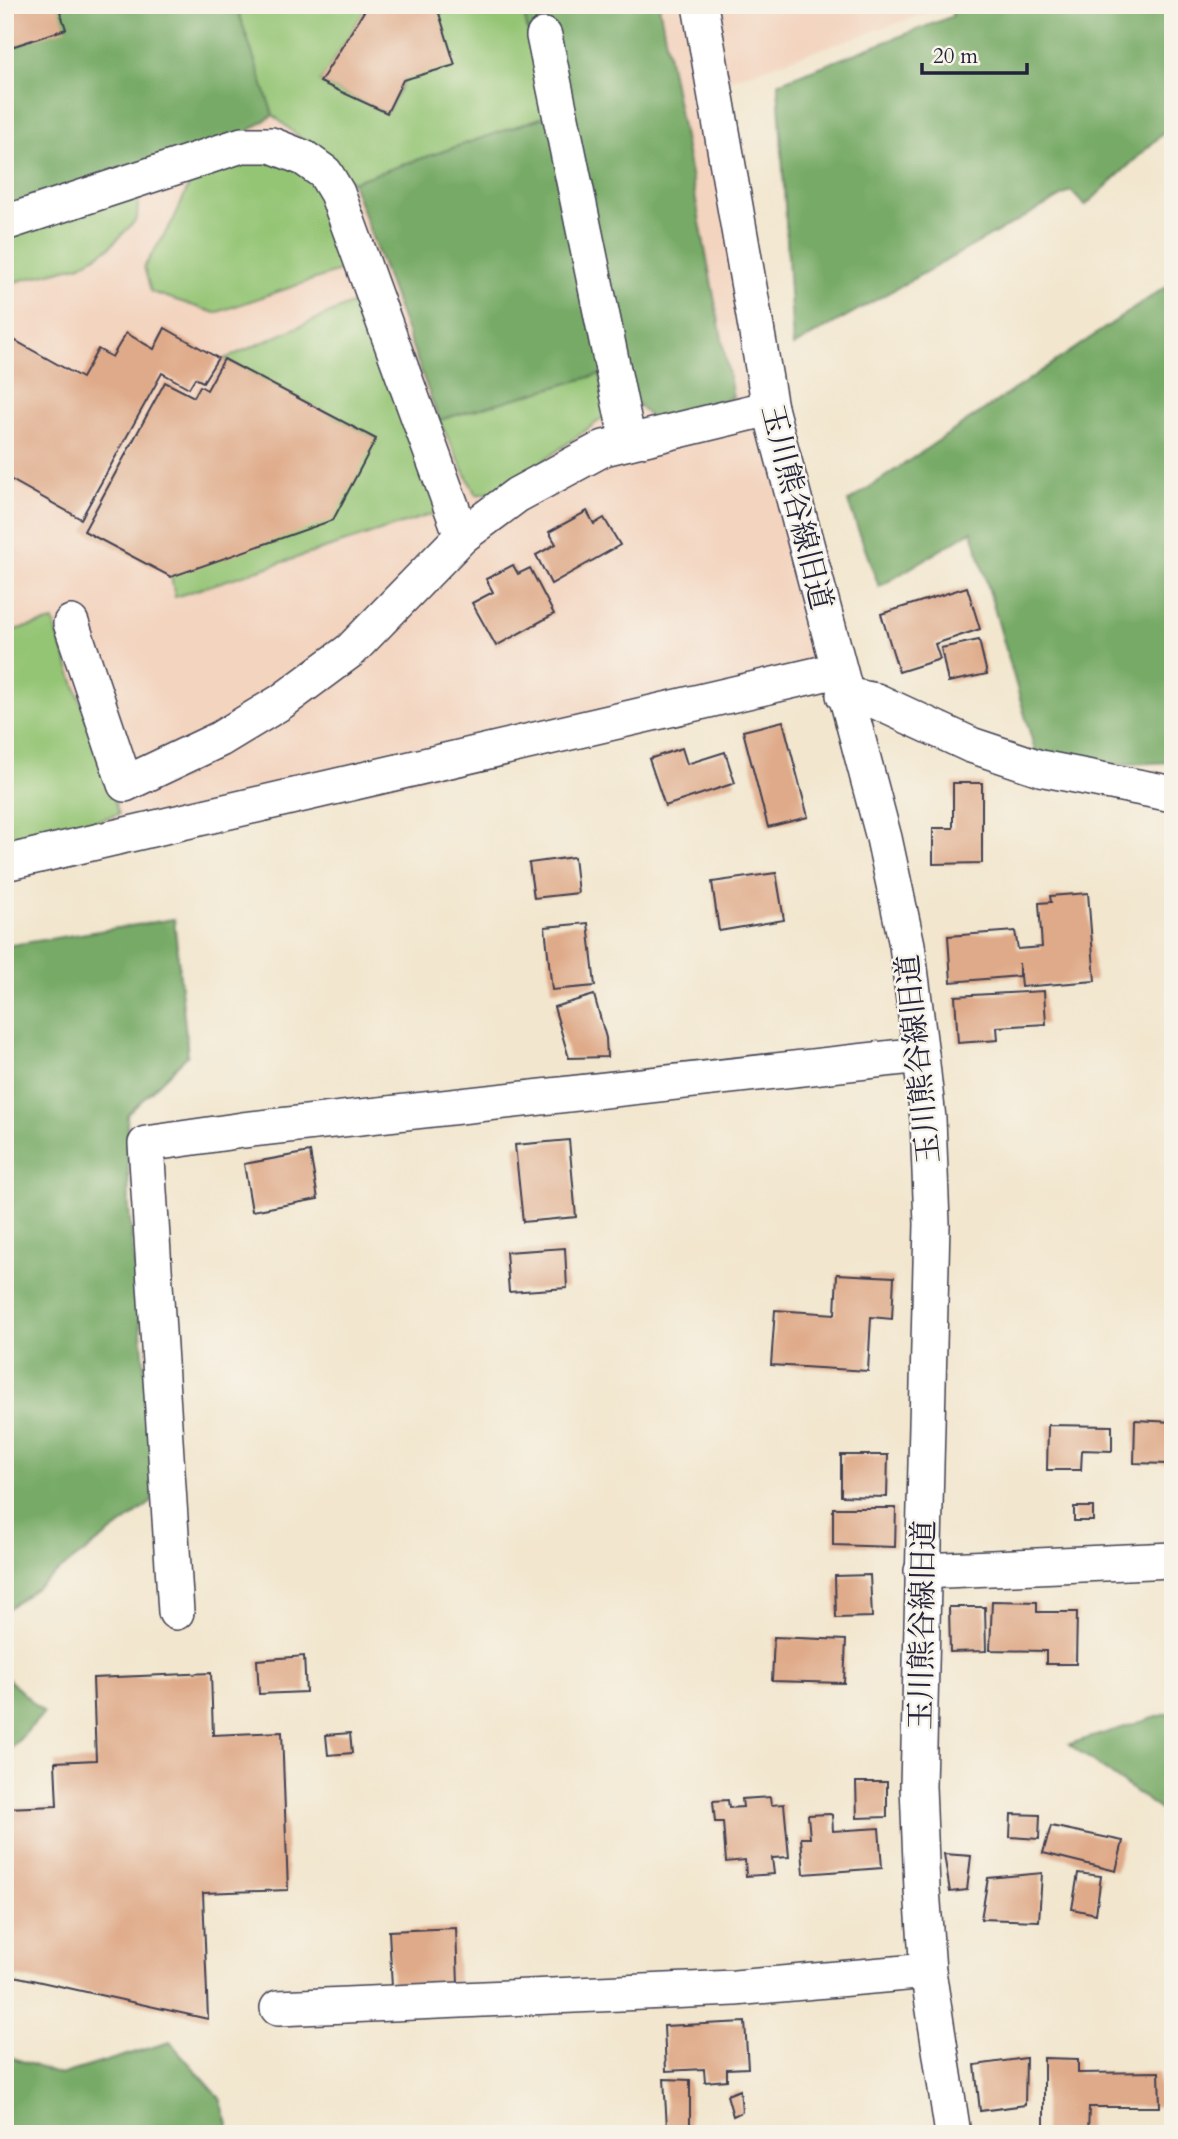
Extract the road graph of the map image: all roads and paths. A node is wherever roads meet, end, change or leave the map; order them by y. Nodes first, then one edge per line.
1 (700, 5) edge
2 (544, 36) dead end
3 (5, 223) edge
4 (770, 408) junction
5 (628, 442) junction
6 (462, 536) junction
7 (71, 623) dead end
8 (841, 683) junction
9 (1173, 794) edge
10 (5, 863) edge
11 (921, 1055) junction
12 (1173, 1560) edge
13 (922, 1572) junction
14 (176, 1612) dead end
15 (928, 1972) junction
16 (278, 2008) dead end
17 (953, 2134) edge

1 - 4 street, 玉川熊谷線旧道
2 - 5 street
3 - 6 street
4 - 5 street
4 - 8 street, 玉川熊谷線旧道
5 - 6 street
6 - 7 street
8 - 9 street
8 - 10 street
8 - 11 street, 玉川熊谷線旧道
11 - 13 street, 玉川熊谷線旧道
11 - 14 street
12 - 13 street
13 - 15 street, 玉川熊谷線旧道
15 - 16 street
15 - 17 street, 玉川熊谷線旧道

